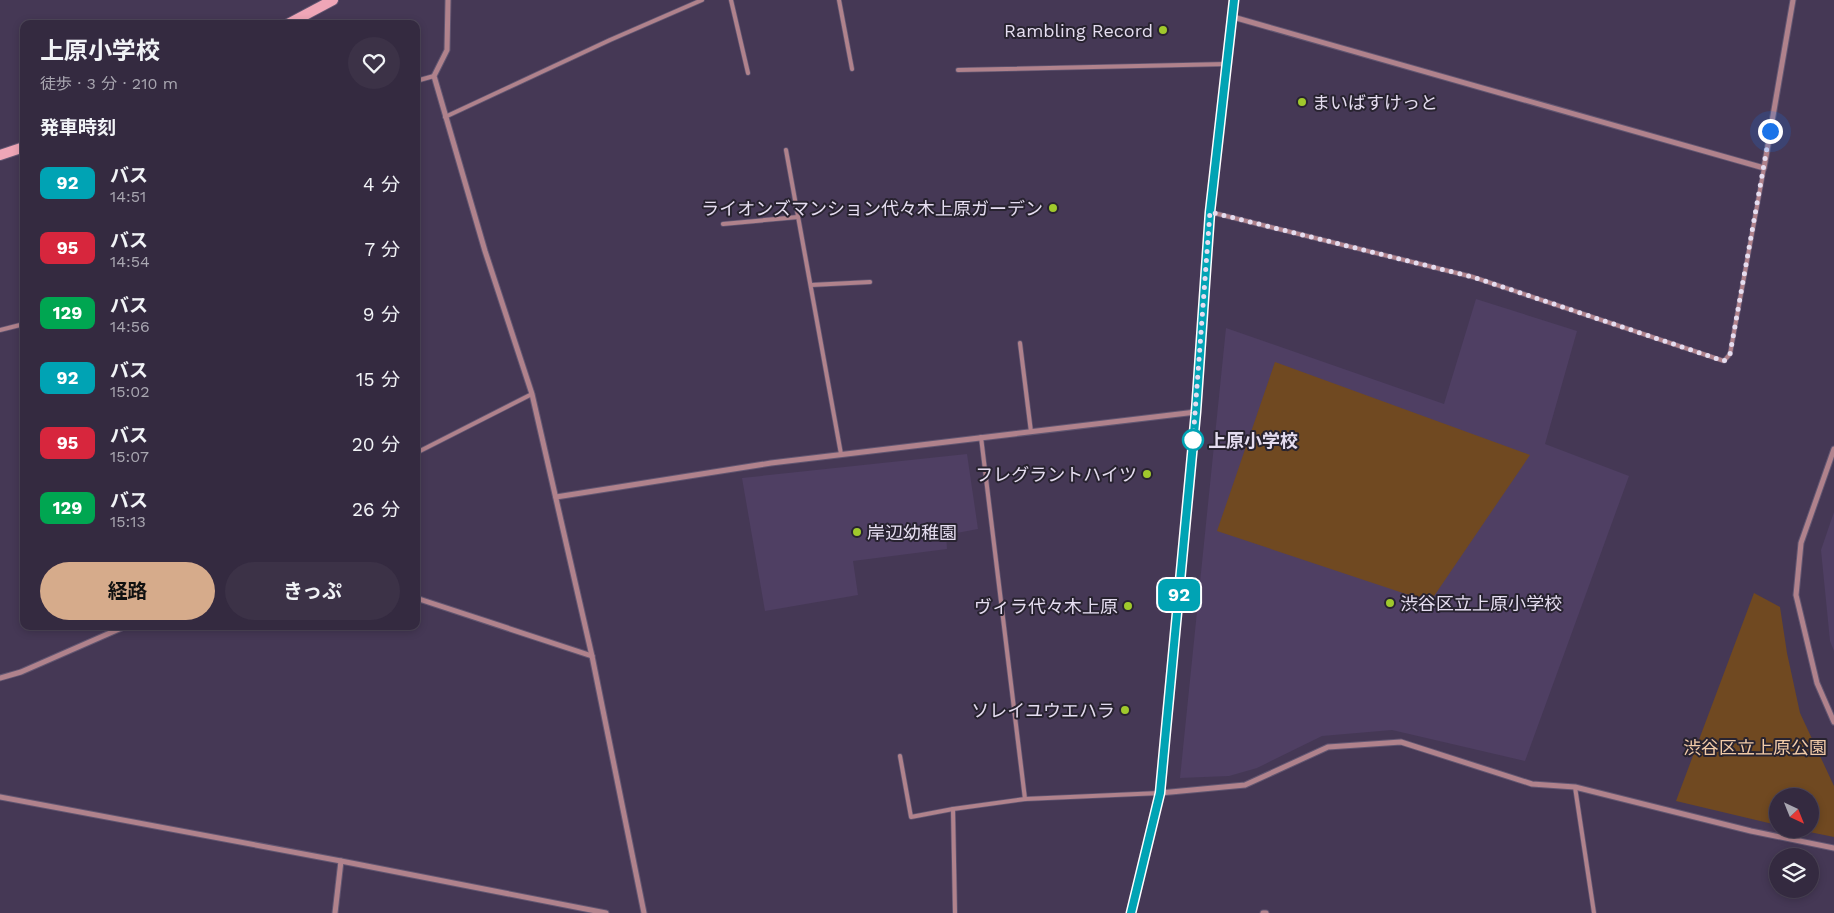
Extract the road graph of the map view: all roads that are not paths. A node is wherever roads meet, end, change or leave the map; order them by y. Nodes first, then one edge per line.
1 (333, 0) edge
2 (448, 0) edge
3 (702, 0) edge
4 (731, 0) edge
5 (839, 0) edge
6 (1234, 0) edge
7 (1793, 0) edge
8 (1233, 17) junction
9 (296, 20) edge
10 (1227, 64) junction
11 (852, 69) dead end
12 (958, 70) dead end
13 (748, 73) dead end
14 (434, 76) junction
15 (420, 80) edge
16 (445, 117) junction
17 (20, 148) edge
18 (786, 150) dead end
19 (0, 155) edge
20 (1764, 168) junction
21 (1210, 212) junction
22 (798, 217) junction
23 (723, 224) dead end
24 (870, 282) dead end
25 (811, 285) junction
26 (20, 325) edge
27 (0, 330) edge
28 (1020, 343) dead end
29 (532, 394) junction
30 (1196, 412) junction
31 (1031, 432) junction
32 (981, 437) junction
33 (1834, 449) edge
34 (420, 451) edge
35 (841, 454) junction
36 (556, 496) junction
37 (420, 599) edge
38 (117, 630) edge
39 (592, 656) junction
40 (0, 678) edge
41 (1834, 722) edge
42 (900, 756) dead end
43 (1575, 787) junction
44 (1160, 793) junction
45 (0, 797) edge
46 (1025, 799) junction
47 (953, 809) junction
48 (1834, 848) edge
49 (341, 861) junction
50 (335, 913) edge
51 (606, 913) edge
52 (644, 913) edge
53 (955, 913) edge
54 (1131, 913) edge
55 (1594, 913) edge

1 - 9 street
2 - 14 street
3 - 16 lane
4 - 13 lane
5 - 11 lane
6 - 8 street
7 - 20 street
8 - 10 street
8 - 20 street
10 - 12 lane
10 - 21 street
14 - 15 lane
14 - 16 street
16 - 29 street
17 - 19 street
18 - 22 lane
20 - 21 lane
21 - 30 street
22 - 23 lane
22 - 25 lane
24 - 25 lane
25 - 35 lane
26 - 27 lane
28 - 31 lane
29 - 34 lane
29 - 36 street
30 - 31 street
30 - 44 street
31 - 32 street
32 - 35 street
32 - 46 lane
33 - 41 street
35 - 36 street
36 - 39 street
37 - 39 street
38 - 40 street
39 - 52 street
42 - 47 lane
43 - 44 street
43 - 48 street
43 - 55 lane
44 - 46 lane
44 - 54 street
45 - 49 street
46 - 47 lane
47 - 53 lane
49 - 50 street
49 - 51 street

